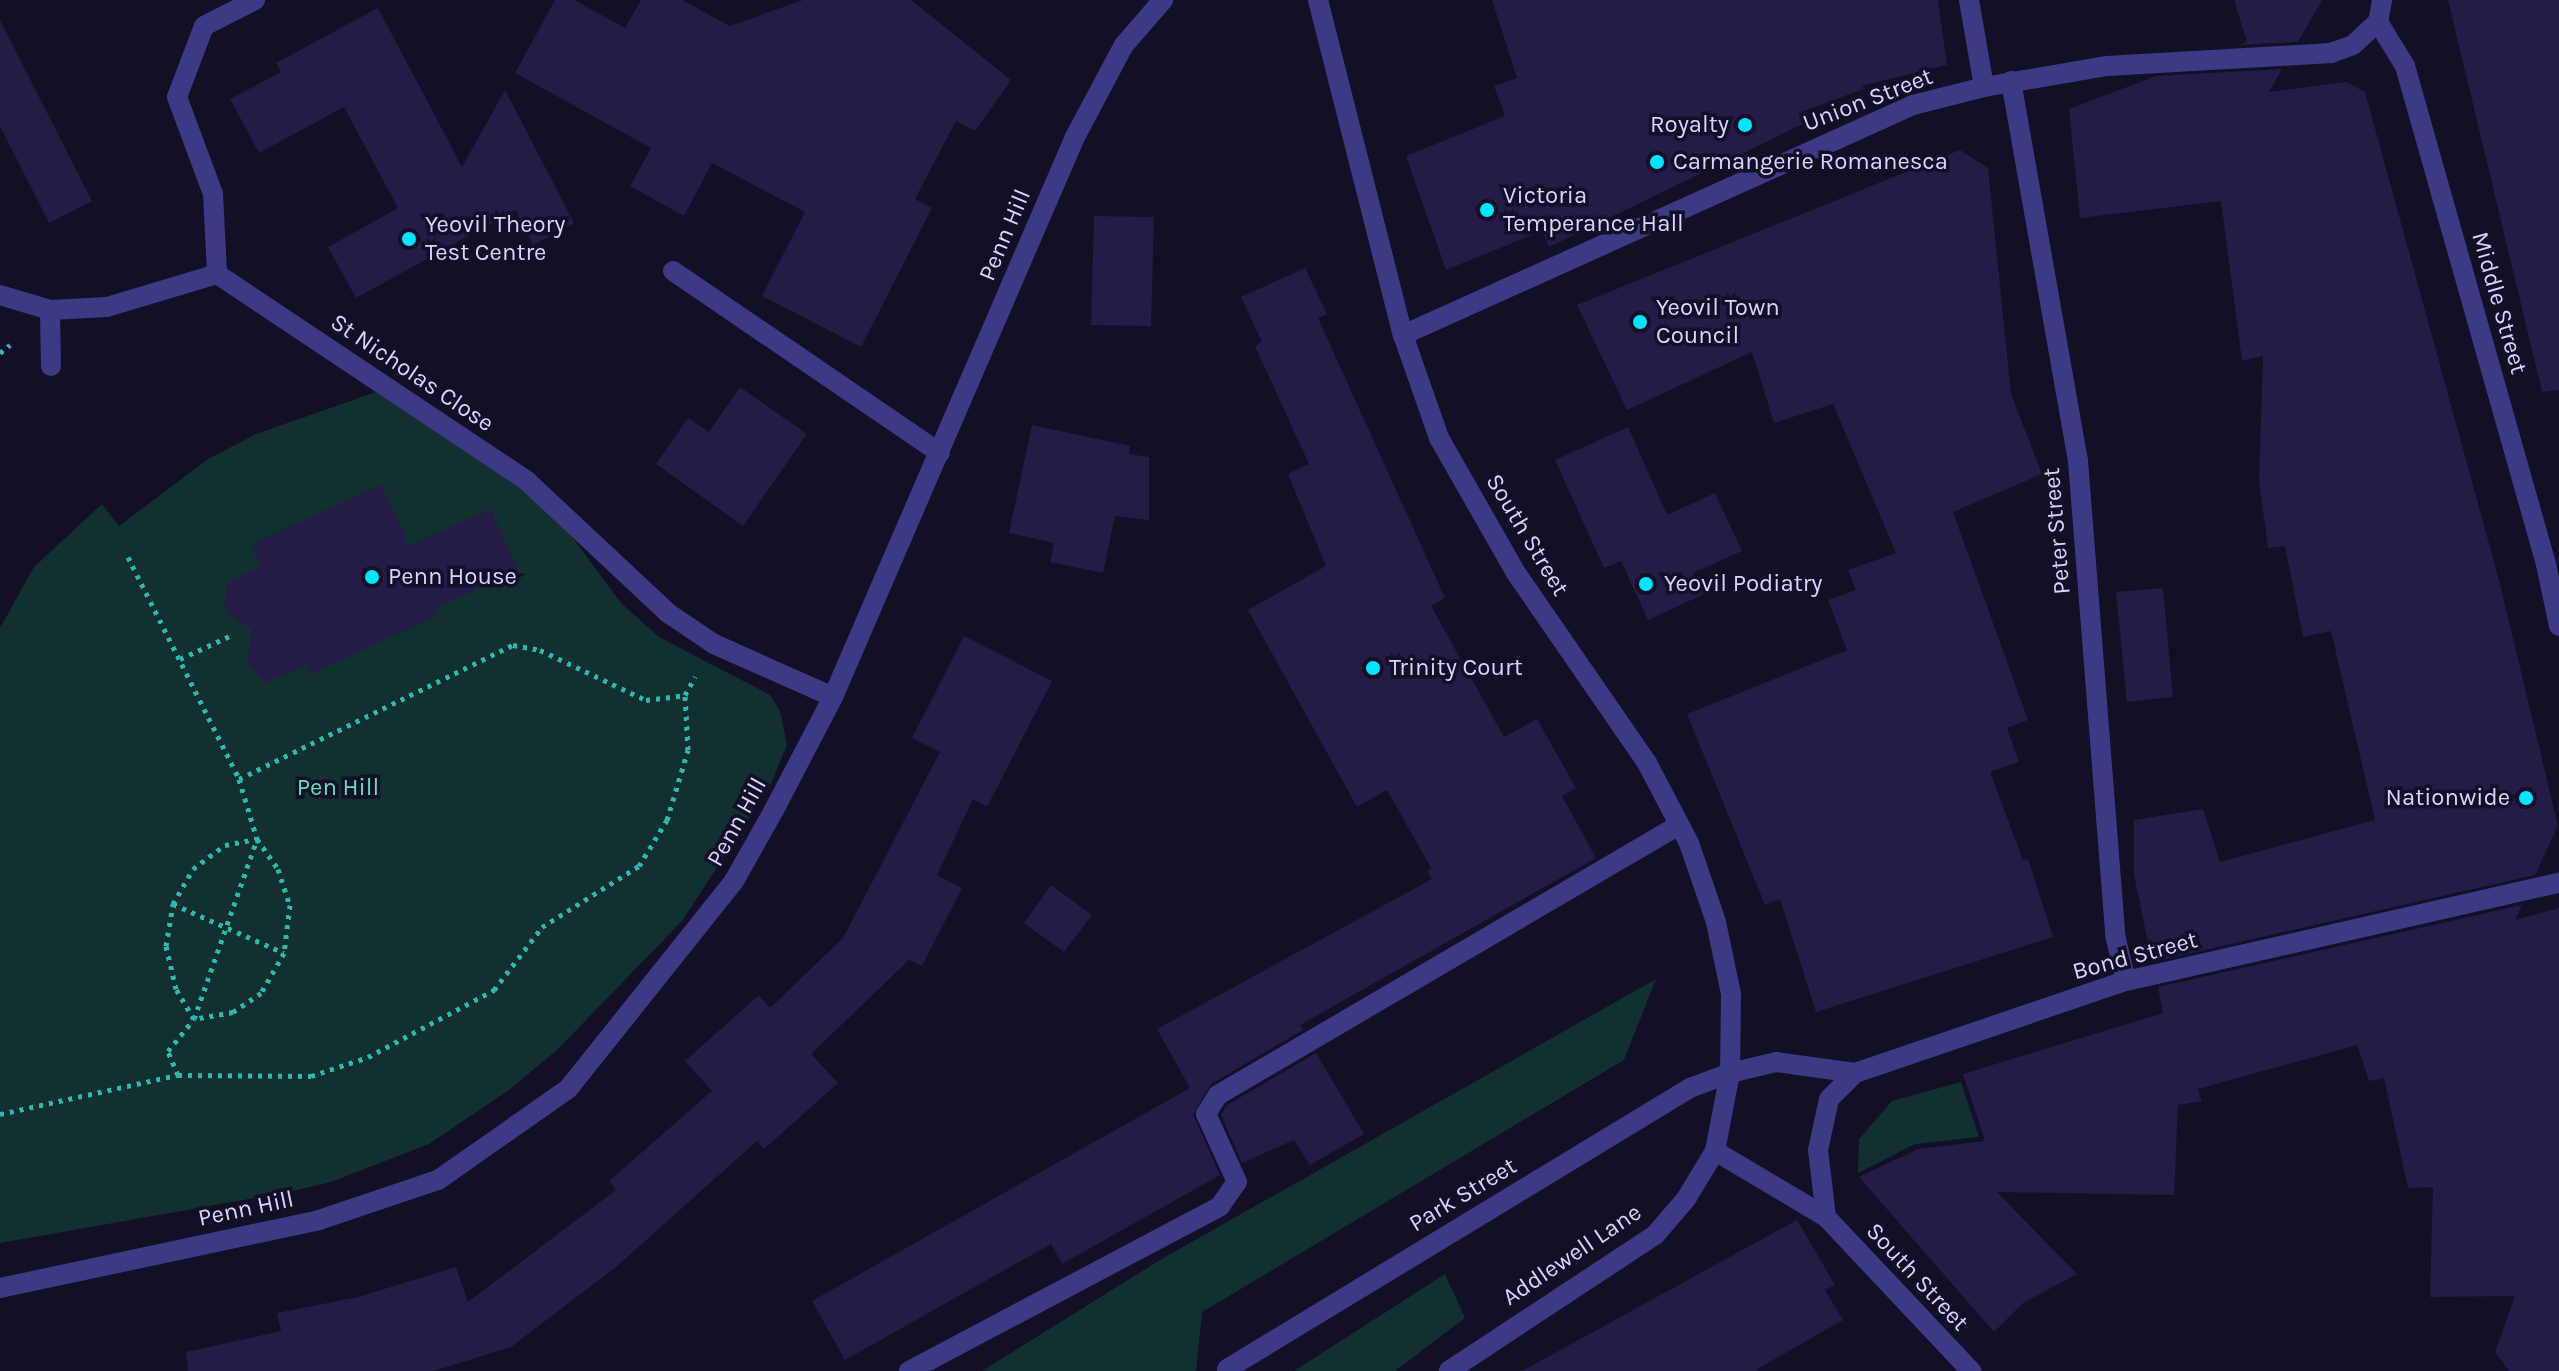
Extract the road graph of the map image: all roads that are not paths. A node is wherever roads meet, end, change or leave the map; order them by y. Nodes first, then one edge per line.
1 (255, 0) edge
2 (1163, 0) edge
3 (1318, 0) edge
4 (1969, 0) edge
5 (2382, 0) edge
6 (2378, 22) junction
7 (2011, 81) junction
8 (1984, 87) junction
9 (673, 271) dead end
10 (217, 274) junction
11 (0, 295) edge
12 (50, 310) junction
13 (1403, 335) junction
14 (51, 366) dead end
15 (940, 453) junction
16 (2553, 563) edge
17 (2559, 626) edge
18 (833, 697) junction
19 (1679, 825) junction
20 (2559, 883) edge
21 (2126, 981) junction
22 (1730, 1073) junction
23 (1855, 1073) junction
24 (1715, 1151) junction
25 (1826, 1217) junction
26 (0, 1288) edge
27 (1457, 1368) edge
28 (1227, 1369) dead end
29 (909, 1371) edge
30 (1971, 1371) edge

1 - 10 street
2 - 15 street, Penn Hill
3 - 13 street, South Street
4 - 8 street
5 - 6 street
6 - 7 street, Union Street
6 - 16 street, Middle Street
7 - 8 street, Union Street
7 - 21 street, Peter Street
8 - 13 street, Union Street
9 - 15 street
10 - 12 street
10 - 18 street, St Nicholas Close
11 - 12 street
12 - 14 street
13 - 19 street, South Street
15 - 18 street, Penn Hill
16 - 17 street, Middle Street
18 - 26 street, Penn Hill
19 - 22 street, South Street
19 - 29 street
20 - 21 street, Bond Street
21 - 23 street, Bond Street
22 - 23 street, Bond Street
22 - 24 street, Addlewell Lane
22 - 28 street, Park Street
23 - 25 street
24 - 25 street, South Street
24 - 27 street, Addlewell Lane
25 - 30 street, South Street

